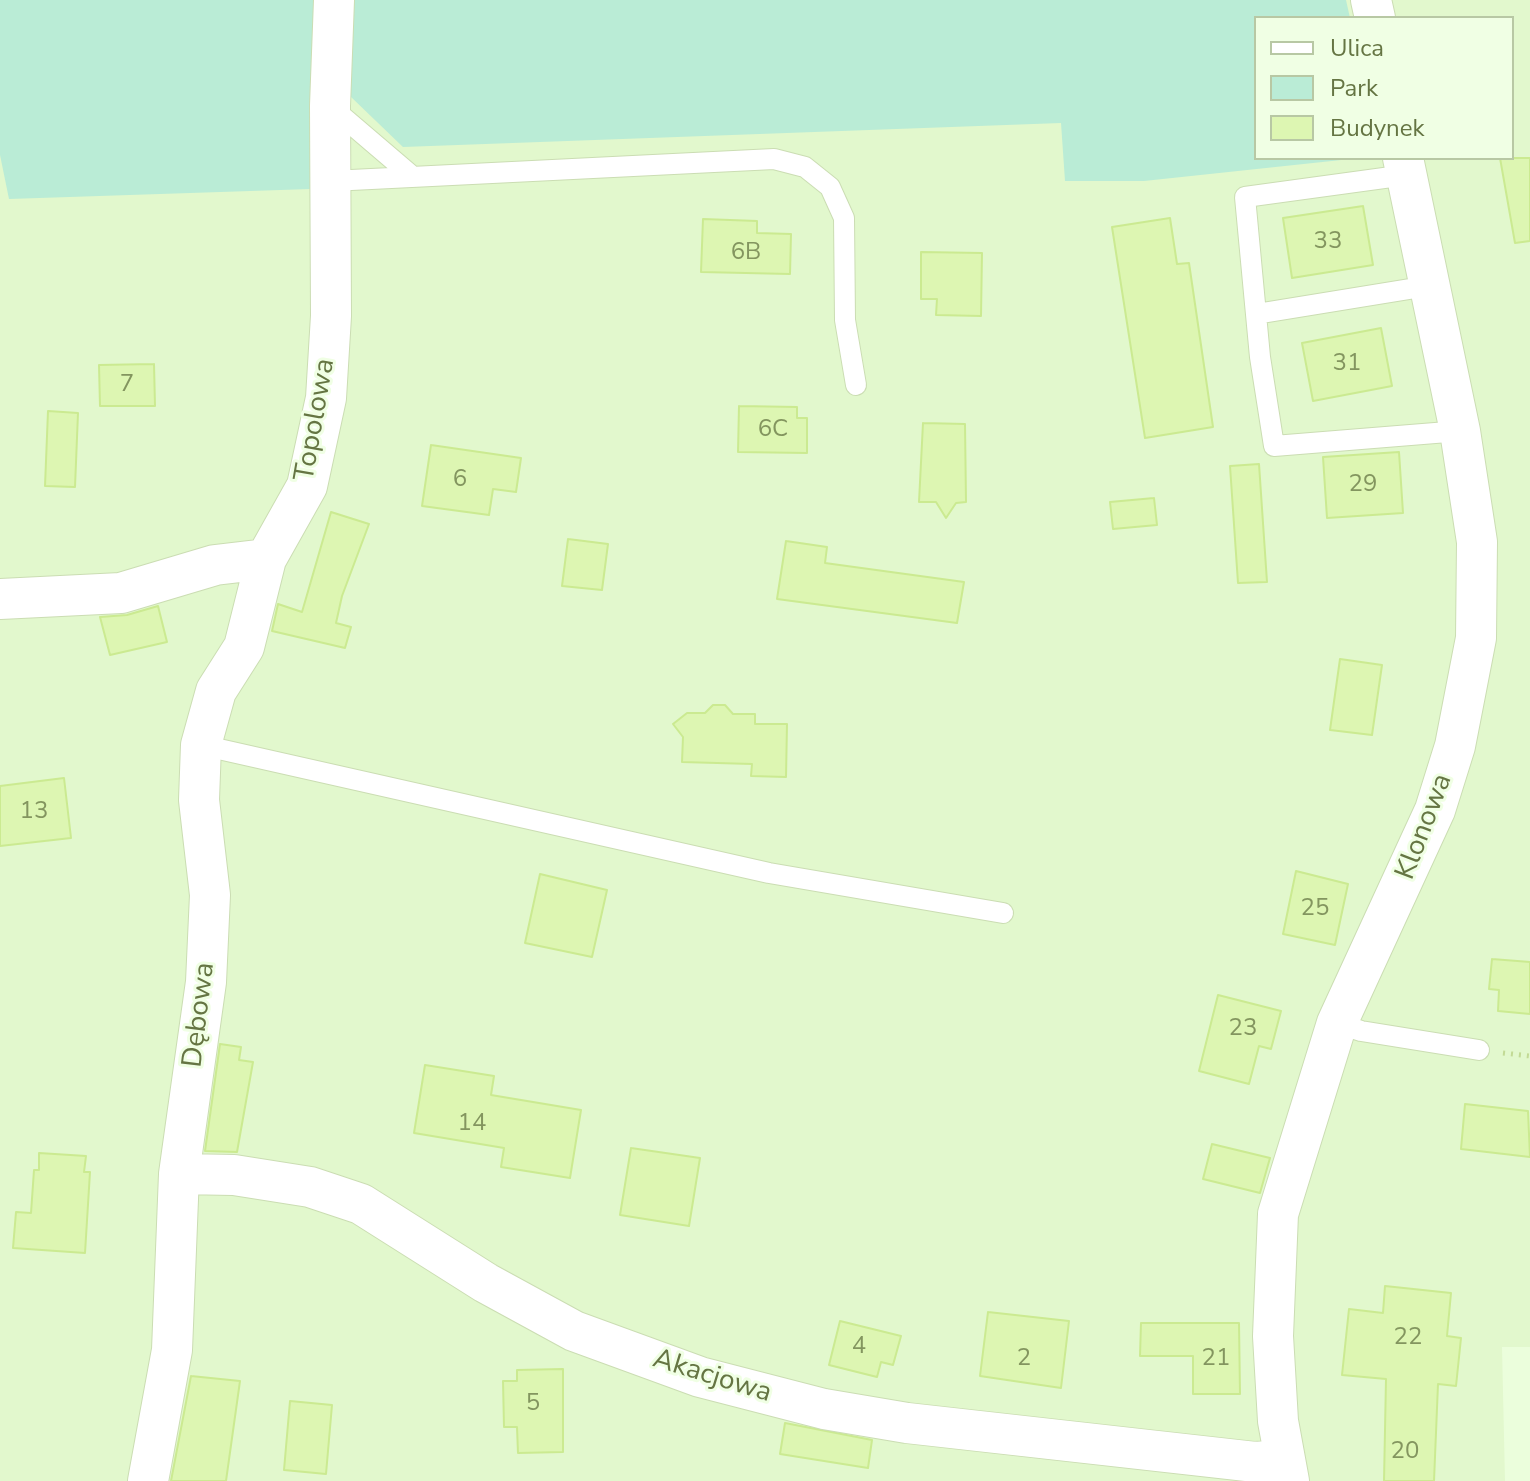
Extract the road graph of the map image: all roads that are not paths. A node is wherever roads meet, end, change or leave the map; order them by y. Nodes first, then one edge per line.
1 (334, 0) edge
2 (330, 106) junction
3 (1405, 166) edge
4 (412, 176) junction
5 (331, 181) junction
6 (1428, 286) junction
7 (1256, 314) junction
8 (856, 385) dead end
9 (1460, 431) junction
10 (266, 559) junction
11 (0, 599) edge
12 (201, 745) junction
13 (1003, 913) dead end
14 (1337, 1023) junction
15 (1479, 1050) dead end
16 (179, 1174) junction
17 (1286, 1470) edge
18 (148, 1481) edge

1 - 2 street, Topolowa
2 - 4 lane
2 - 5 street, Topolowa
3 - 6 street, Klonowa
3 - 7 lane
4 - 5 lane
4 - 8 lane
5 - 10 street, Topolowa
6 - 7 lane
6 - 9 street, Klonowa
7 - 9 lane
9 - 14 street, Klonowa
10 - 11 street
10 - 12 street, Dębowa
12 - 13 lane
12 - 16 street, Dębowa
14 - 15 lane
14 - 17 street, Klonowa
16 - 17 street, Akacjowa
16 - 18 street, Dębowa

